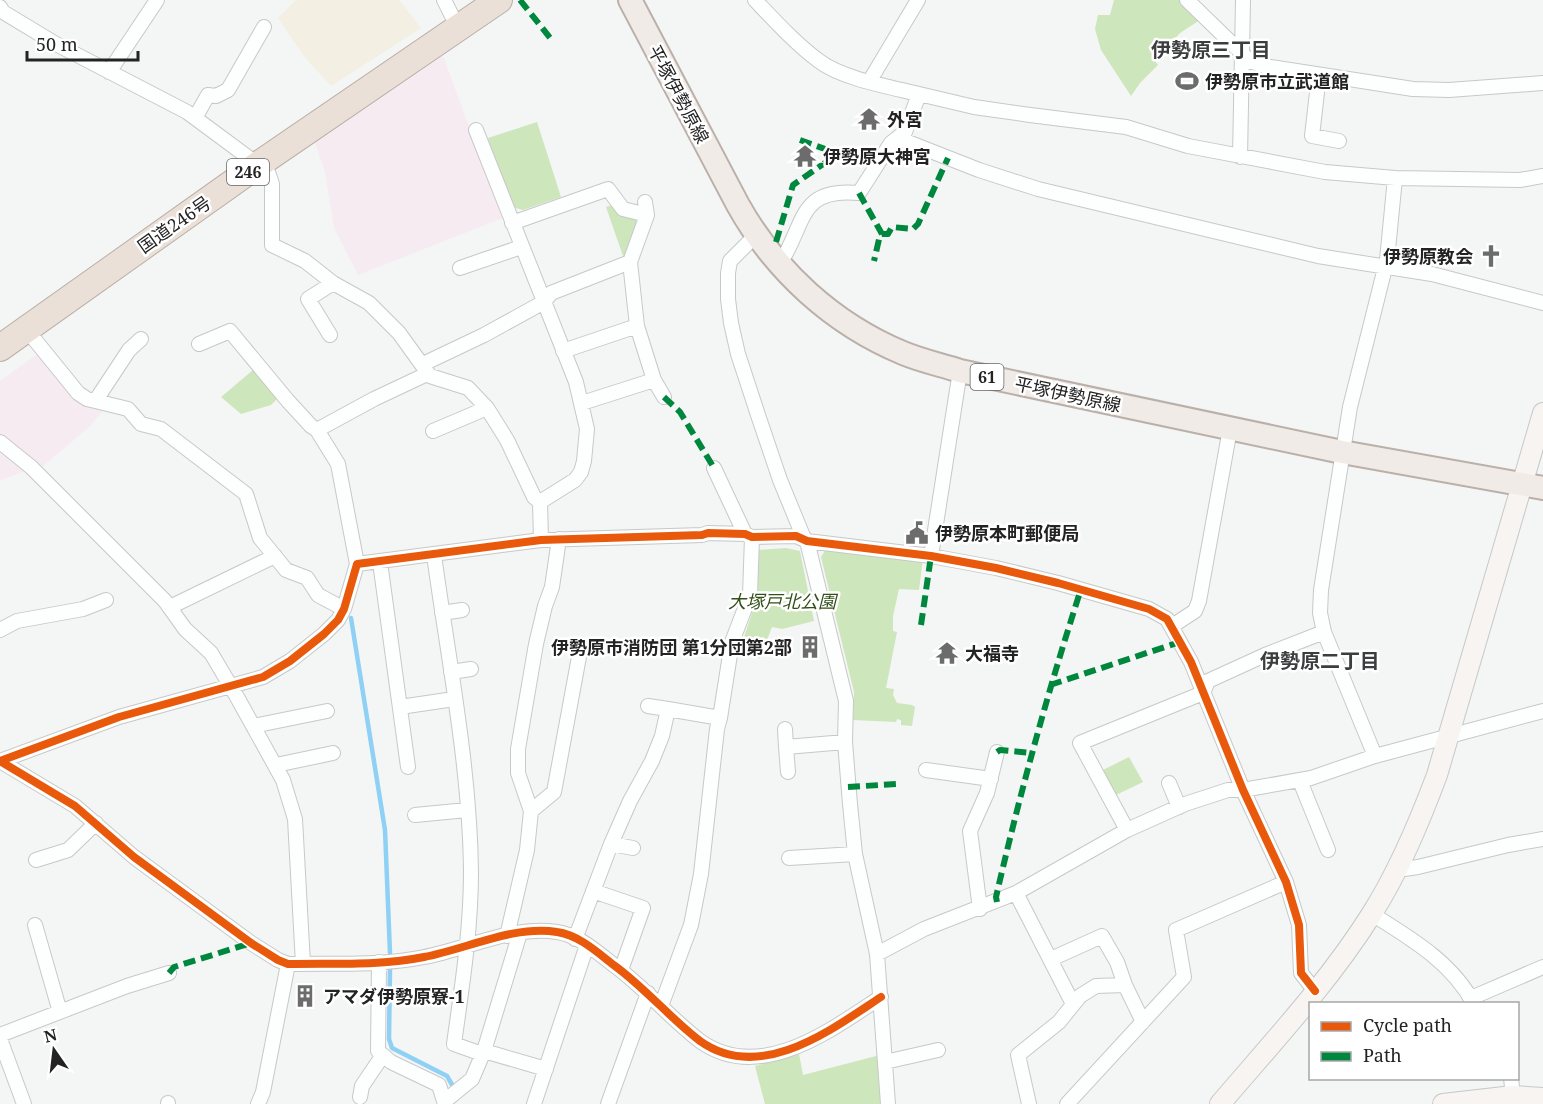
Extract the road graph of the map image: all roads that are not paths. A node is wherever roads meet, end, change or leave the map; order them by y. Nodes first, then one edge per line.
1 (157, 0) edge
2 (444, 0) edge
3 (499, 0) edge
4 (630, 0) edge
5 (756, 0) edge
6 (918, 0) edge
7 (1187, 0) edge
8 (1243, 0) edge
9 (1, 11) edge
10 (264, 27) dead end
11 (458, 28) junction
12 (1241, 52) junction
13 (109, 72) junction
14 (1318, 75) junction
15 (869, 82) junction
16 (1543, 83) edge
17 (919, 94) junction
18 (195, 118) junction
19 (476, 130) dead end
20 (900, 139) junction
21 (1330, 142) dead end
22 (1240, 157) junction
23 (259, 164) junction
24 (1543, 176) edge
25 (1395, 178) junction
26 (512, 223) junction
27 (756, 235) junction
28 (521, 247) junction
29 (630, 262) junction
30 (779, 265) junction
31 (1386, 267) junction
32 (459, 268) dead end
33 (333, 283) junction
34 (544, 302) junction
35 (1543, 303) edge
36 (637, 326) junction
37 (26, 329) junction
38 (330, 335) dead end
39 (141, 339) dead end
40 (199, 344) dead end
41 (0, 348) edge
42 (563, 351) junction
43 (425, 369) junction
44 (960, 371) junction
45 (654, 380) junction
46 (664, 397) dead end
47 (96, 400) junction
48 (582, 403) junction
49 (487, 408) junction
50 (1543, 413) edge
51 (1230, 429) junction
52 (317, 430) junction
53 (434, 431) dead end
54 (0, 442) edge
55 (1342, 452) junction
56 (714, 468) dead end
57 (1532, 486) edge
58 (540, 502) junction
59 (748, 536) junction
60 (559, 539) junction
61 (541, 540) junction
62 (807, 541) junction
63 (434, 555) junction
64 (274, 556) junction
65 (931, 556) junction
66 (380, 562) junction
67 (357, 564) junction
68 (106, 600) dead end
69 (170, 607) junction
70 (344, 609) junction
71 (462, 610) dead end
72 (442, 613) junction
73 (1172, 626) junction
74 (0, 630) edge
75 (1324, 632) junction
76 (581, 646) dead end
77 (471, 669) dead end
78 (451, 672) junction
79 (231, 687) junction
80 (1203, 693) junction
81 (454, 699) junction
82 (648, 706) dead end
83 (400, 707) junction
84 (322, 709) dead end
85 (668, 709) junction
86 (1543, 711) edge
87 (720, 718) junction
88 (253, 726) junction
89 (785, 729) dead end
90 (1449, 735) junction
91 (845, 742) junction
92 (786, 747) junction
93 (997, 752) dead end
94 (1375, 756) junction
95 (325, 758) dead end
96 (0, 761) edge
97 (276, 765) junction
98 (408, 767) dead end
99 (926, 770) dead end
100 (788, 772) dead end
101 (991, 779) junction
102 (1300, 781) junction
103 (1169, 783) dead end
104 (1243, 789) junction
105 (1179, 807) junction
106 (467, 810) junction
107 (531, 811) junction
108 (415, 815) dead end
109 (96, 823) junction
110 (1127, 830) junction
111 (1543, 839) edge
112 (611, 844) junction
113 (633, 848) dead end
114 (1328, 850) dead end
115 (855, 854) junction
116 (789, 858) dead end
117 (36, 861) dead end
118 (1397, 870) junction
119 (1286, 882) junction
120 (594, 891) junction
121 (1016, 893) junction
122 (980, 909) junction
123 (1372, 914) junction
124 (36, 925) dead end
125 (513, 935) junction
126 (581, 942) junction
127 (468, 946) junction
128 (877, 954) junction
129 (1051, 959) junction
130 (380, 962) junction
131 (288, 964) junction
132 (303, 964) junction
133 (1543, 967) edge
134 (621, 970) junction
135 (169, 973) dead end
136 (1125, 985) junction
137 (1315, 991) junction
138 (648, 993) junction
139 (881, 997) junction
140 (1472, 1000) edge
141 (1073, 1004) junction
142 (661, 1006) junction
143 (60, 1012) junction
144 (1143, 1022) junction
145 (0, 1035) edge
146 (0, 1040) edge
147 (938, 1050) dead end
148 (483, 1052) junction
149 (383, 1055) junction
150 (885, 1062) junction
151 (546, 1069) junction
152 (1512, 1087) edge
153 (360, 1097) dead end
154 (1543, 1098) edge
155 (445, 1103) edge
156 (24, 1104) edge
157 (258, 1104) edge
158 (534, 1104) edge
159 (608, 1104) edge
160 (888, 1104) edge
161 (1029, 1104) edge
162 (1067, 1104) edge
163 (1220, 1104) edge
164 (1443, 1104) edge

1 - 13 street
2 - 11 street
3 - 11 highway, 国道246号 / 246
4 - 27 main road, 平塚伊勢原線 / 61
5 - 15 street
6 - 15 street
7 - 12 street
8 - 12 street
9 - 13 street
10 - 18 street
11 - 23 highway, 国道246号 / 246
12 - 14 street
12 - 22 street
13 - 18 street
14 - 16 street
14 - 21 street
15 - 17 street
17 - 20 street
17 - 22 street
18 - 23 street
19 - 26 street
20 - 30 street
20 - 31 street
22 - 25 street
23 - 33 street
23 - 37 highway, 国道246号 / 246
24 - 25 street
25 - 31 street
26 - 28 street
26 - 29 street
27 - 30 main road, 平塚伊勢原線 / 61
27 - 62 street
28 - 32 street
28 - 34 street
29 - 34 street
29 - 36 street
30 - 44 main road, 平塚伊勢原線 / 61
31 - 35 street
31 - 55 street
33 - 38 street
33 - 43 street
34 - 42 street
34 - 43 street
36 - 42 street
36 - 45 street
37 - 41 highway, 国道246号 / 246
37 - 47 street
39 - 47 street
40 - 52 street
42 - 48 street
43 - 49 street
43 - 52 street
44 - 51 main road, 平塚伊勢原線 / 61
44 - 65 street
45 - 46 street
45 - 48 street
47 - 64 street
48 - 58 street
49 - 53 street
49 - 58 street
50 - 57 street
51 - 55 main road, 平塚伊勢原線 / 61
51 - 73 street
52 - 67 street
54 - 69 street
55 - 57 main road, 平塚伊勢原線 / 61
55 - 75 street
56 - 59 street
57 - 90 street
58 - 61 street
59 - 60 street
59 - 62 street
59 - 87 street
60 - 61 street
60 - 107 street
61 - 63 street
62 - 65 street
62 - 91 street
63 - 66 street
63 - 72 street
64 - 69 street
64 - 70 street
65 - 73 street
66 - 67 street
66 - 83 street
67 - 70 street
68 - 74 street
69 - 79 street
70 - 79 street
71 - 72 street
72 - 78 street
73 - 80 street
75 - 80 street
75 - 94 street
76 - 107 street
77 - 78 street
78 - 81 street
79 - 88 street
79 - 96 street
80 - 104 street
80 - 110 street
81 - 83 street
81 - 106 street
82 - 85 street
83 - 98 street
84 - 88 street
85 - 87 street
85 - 112 street
86 - 90 street
87 - 142 street
88 - 97 street
89 - 92 street
90 - 94 street
90 - 118 street
91 - 92 street
91 - 115 street
92 - 100 street
93 - 101 street
94 - 102 street
95 - 97 street
96 - 109 street
97 - 132 street
99 - 101 street
101 - 122 street
102 - 104 street
102 - 114 street
103 - 105 street
104 - 105 street
104 - 119 street
105 - 110 street
106 - 108 street
106 - 127 street
107 - 125 street
109 - 117 street
109 - 131 street
110 - 121 street
111 - 118 street
112 - 113 street
112 - 120 street
115 - 116 street
115 - 128 street
118 - 123 street
119 - 137 street
119 - 144 street
120 - 126 street
120 - 134 street
121 - 122 street
121 - 129 street
122 - 128 street
123 - 137 street
123 - 140 street
124 - 143 street
125 - 126 street
125 - 127 street
125 - 148 street
126 - 134 street
126 - 151 street
127 - 130 street
127 - 148 street
128 - 139 street
129 - 136 street
129 - 141 street
130 - 132 street
130 - 149 street
131 - 132 street
131 - 157 street
133 - 140 street
134 - 138 street
135 - 143 street
136 - 141 street
136 - 144 street
137 - 163 street
138 - 142 street
138 - 159 street
139 - 142 street
139 - 150 street
141 - 161 street
143 - 145 street
144 - 162 street
146 - 156 street
147 - 150 street
148 - 151 street
148 - 155 street
149 - 153 street
149 - 155 street
150 - 160 street
151 - 158 street
152 - 154 street
152 - 164 street

